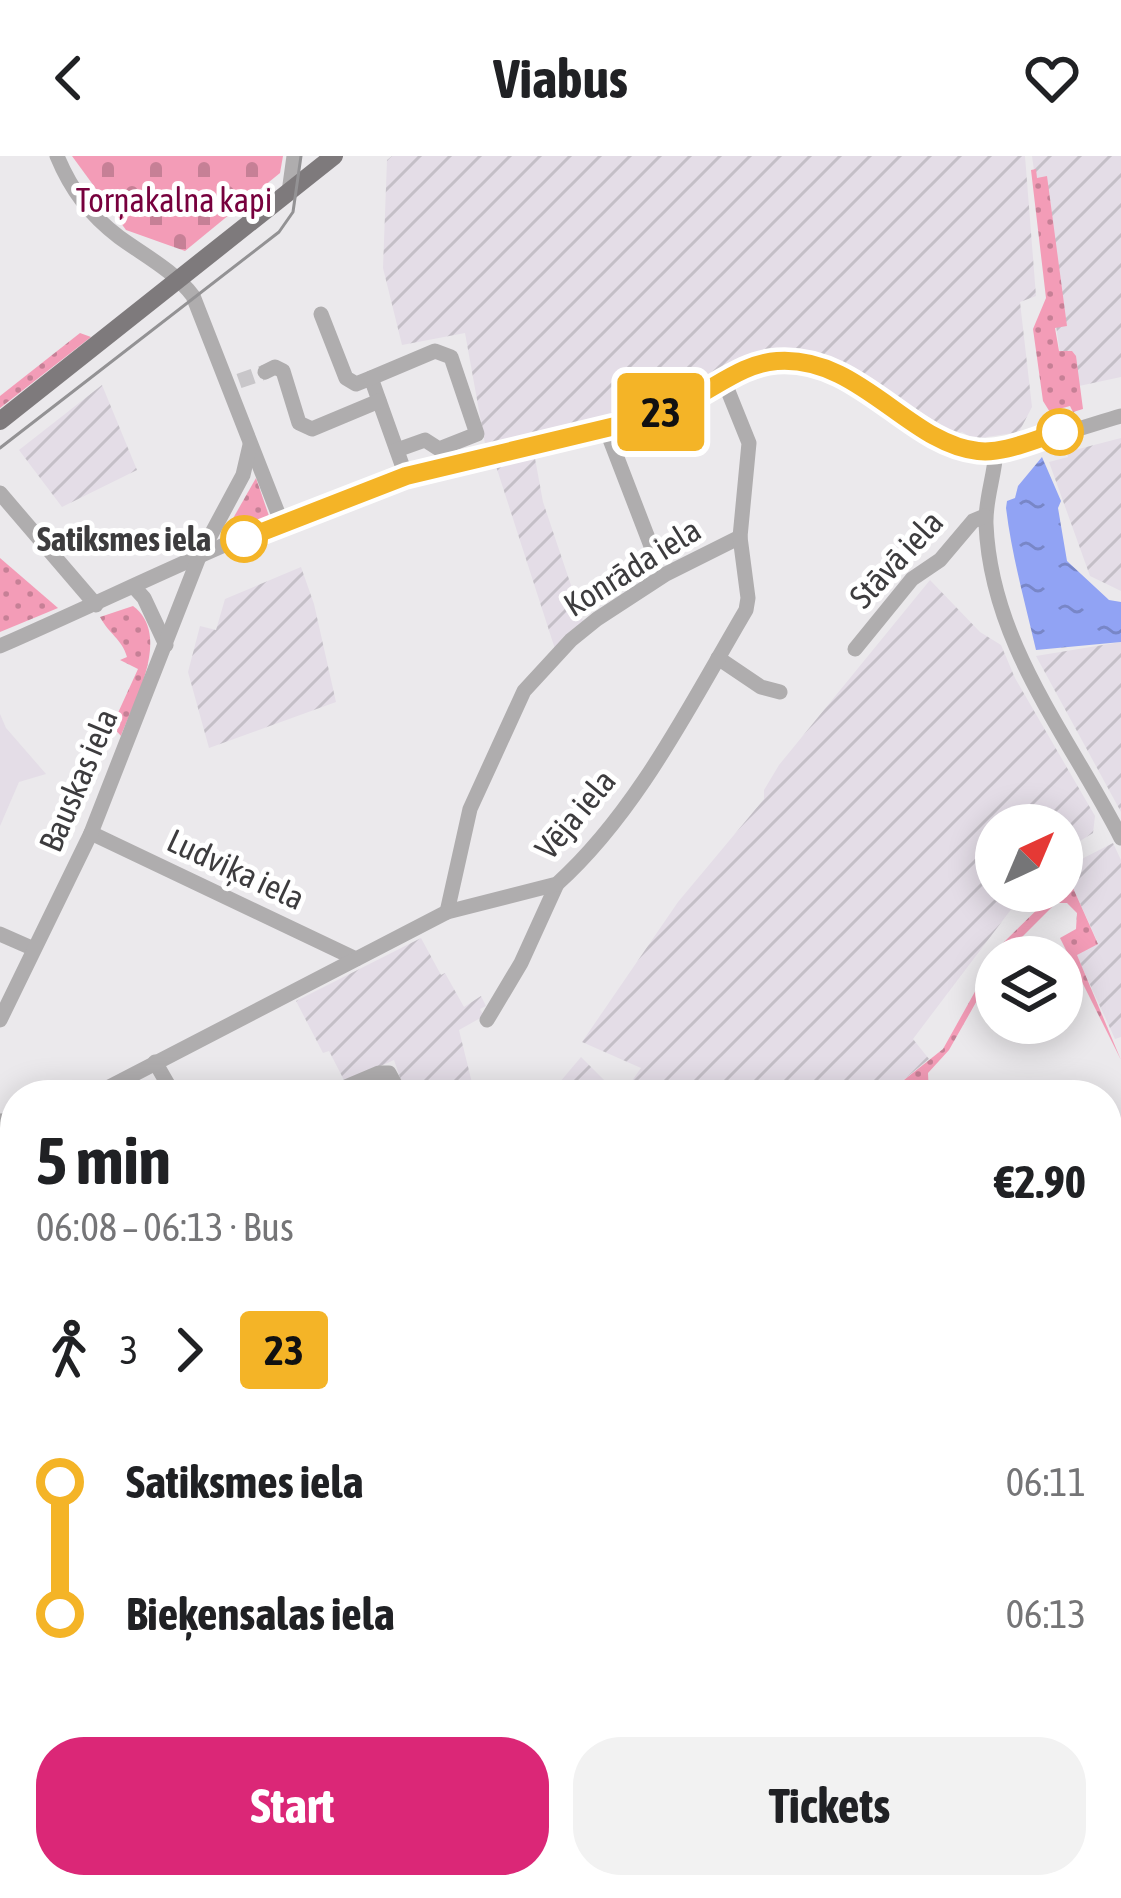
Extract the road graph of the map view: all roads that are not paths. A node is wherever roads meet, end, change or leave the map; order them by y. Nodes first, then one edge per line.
1 (57, 156) edge
2 (294, 156) edge
3 (334, 156) edge
4 (289, 192) junction
5 (179, 279) junction
6 (321, 314) dead end
7 (265, 372) dead end
8 (371, 378) junction
9 (724, 381) junction
10 (379, 401) junction
11 (1121, 416) edge
12 (0, 421) edge
13 (606, 429) junction
14 (250, 445) junction
15 (397, 450) junction
16 (996, 450) junction
17 (406, 476) junction
18 (0, 493) edge
19 (986, 516) junction
20 (281, 521) junction
21 (740, 537) junction
22 (652, 546) dead end
23 (199, 557) junction
24 (134, 587) junction
25 (96, 604) junction
26 (166, 645) junction
27 (0, 646) edge
28 (855, 649) dead end
29 (718, 658) junction
30 (780, 692) dead end
31 (91, 833) junction
32 (1121, 838) edge
33 (557, 884) junction
34 (447, 912) junction
35 (0, 934) edge
36 (34, 950) junction
37 (356, 959) junction
38 (0, 1020) edge
39 (487, 1020) dead end
40 (155, 1062) junction
41 (122, 1080) edge
42 (165, 1080) edge
43 (362, 1080) edge
44 (393, 1080) edge

1 - 5 street
2 - 4 street
3 - 4 main road
4 - 5 main road
5 - 12 main road
5 - 14 street
6 - 8 street
7 - 10 street
8 - 10 street
8 - 15 street
9 - 13 street
9 - 16 street
9 - 21 street, Vēja iela
10 - 15 street
11 - 16 street
13 - 17 street
13 - 22 street
14 - 20 street
14 - 23 street
15 - 17 street
16 - 19 street
17 - 20 street
18 - 25 street
19 - 28 street, Stāvā iela
19 - 32 street
20 - 23 street
21 - 29 street, Vēja iela
21 - 34 street, Konrāda iela
23 - 24 street
23 - 26 street, Bauskas iela
24 - 25 street
24 - 26 street
25 - 27 street
26 - 31 street, Bauskas iela
29 - 30 street
29 - 33 street, Vēja iela
31 - 36 street, Bauskas iela
31 - 37 street, Ludviķa iela
33 - 34 street, Vēja iela
33 - 39 street
34 - 37 street, Vēja iela
35 - 36 street
36 - 38 street, Bauskas iela
37 - 40 street, Vēja iela
40 - 41 street, Vēja iela
40 - 42 street
43 - 44 street

